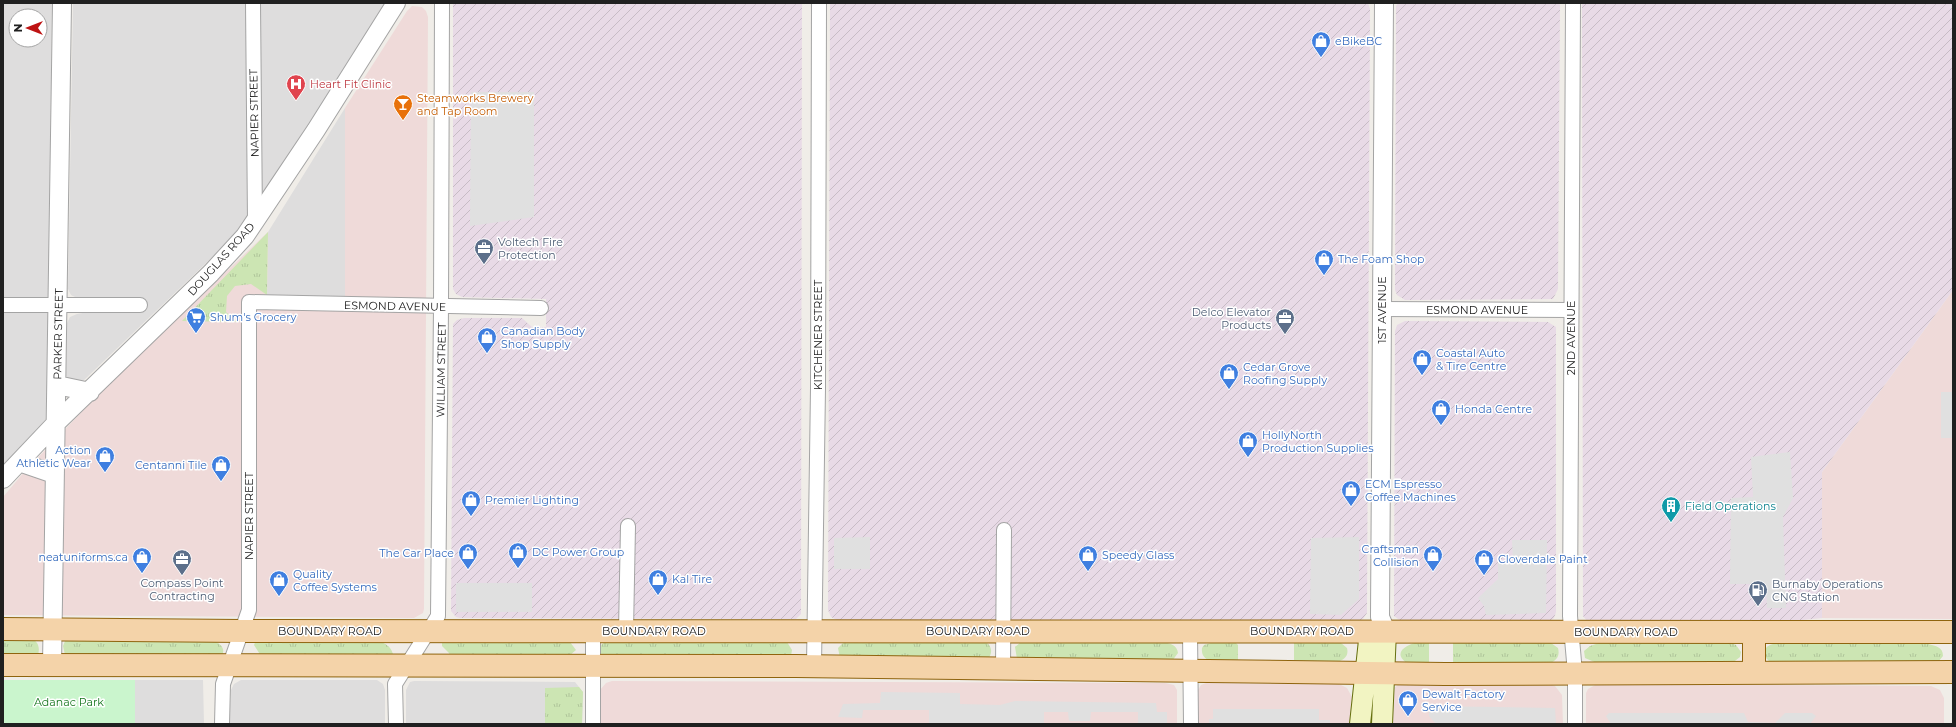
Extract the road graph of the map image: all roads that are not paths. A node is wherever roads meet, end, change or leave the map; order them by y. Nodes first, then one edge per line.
1 (62, 3) edge
2 (253, 3) edge
3 (396, 3) edge
4 (442, 3) edge
5 (819, 3) edge
6 (1384, 3) edge
7 (1573, 3) edge
8 (255, 222) junction
9 (249, 302) joint
10 (3, 305) edge
11 (140, 305) dead end
12 (58, 306) junction
13 (441, 307) junction
14 (541, 308) dead end
15 (1382, 309) junction
16 (1571, 310) junction
17 (57, 385) junction
18 (90, 392) junction
19 (56, 423) junction
20 (19, 462) junction
21 (54, 474) junction
22 (3, 479) edge
23 (628, 526) dead end
24 (1004, 530) dead end
25 (1378, 627) junction
26 (3, 629) edge
27 (52, 629) junction
28 (242, 631) junction
29 (428, 631) junction
30 (593, 631) junction
31 (626, 631) junction
32 (814, 631) junction
33 (1003, 631) junction
34 (1190, 632) junction
35 (1571, 632) junction
36 (1754, 632) junction
37 (1953, 632) edge
38 (3, 665) edge
39 (52, 665) junction
40 (229, 666) junction
41 (593, 666) junction
42 (814, 666) junction
43 (405, 667) junction
44 (1003, 668) junction
45 (1191, 670) junction
46 (1375, 672) junction
47 (1575, 672) junction
48 (1754, 672) junction
49 (1953, 672) edge
50 (222, 724) edge
51 (396, 724) edge
52 (593, 724) edge
53 (1191, 724) edge
54 (1360, 724) edge
55 (1382, 724) edge
56 (1575, 724) edge

1 - 12 street, PARKER STREET
2 - 8 street, NAPIER STREET
3 - 8 street, DOUGLAS ROAD
4 - 13 street, WILLIAM STREET
5 - 32 street, KITCHENER STREET
6 - 15 street, 1ST AVENUE
7 - 16 street, 2ND AVENUE
8 - 18 street, DOUGLAS ROAD
9 - 13 street, ESMOND AVENUE
9 - 28 street, NAPIER STREET
10 - 12 street
11 - 12 street
12 - 17 street, PARKER STREET
13 - 14 street, ESMOND AVENUE
13 - 29 street, WILLIAM STREET
15 - 16 street, ESMOND AVENUE
15 - 25 street, 1ST AVENUE
16 - 35 street, 2ND AVENUE
17 - 18 street
17 - 19 street, PARKER STREET
18 - 19 street, DOUGLAS ROAD
19 - 20 street, DOUGLAS ROAD
19 - 21 street, PARKER STREET
20 - 21 street
20 - 22 street, DOUGLAS ROAD
21 - 27 street, PARKER STREET
23 - 31 street
24 - 33 street
25 - 34 main road, BOUNDARY ROAD
25 - 35 main road, BOUNDARY ROAD
25 - 46 main road
26 - 27 main road, BOUNDARY ROAD
27 - 28 main road, BOUNDARY ROAD
27 - 39 street, PARKER STREET
28 - 29 main road, BOUNDARY ROAD
28 - 40 street, NAPIER STREET
29 - 30 main road, BOUNDARY ROAD
29 - 43 street, WILLIAM STREET
30 - 31 main road, BOUNDARY ROAD
30 - 41 street
31 - 32 main road, BOUNDARY ROAD
32 - 33 main road, BOUNDARY ROAD
32 - 42 street, KITCHENER STREET
33 - 34 main road, BOUNDARY ROAD
33 - 44 street
34 - 45 street
35 - 36 main road, BOUNDARY ROAD
35 - 47 street, 2ND AVENUE
36 - 37 main road, BOUNDARY ROAD
36 - 48 main road
38 - 39 main road
39 - 40 main road
40 - 43 main road
40 - 50 street, NAPIER STREET
41 - 42 main road
41 - 43 main road
41 - 52 street
42 - 44 main road
43 - 51 street, WILLIAM STREET
44 - 45 main road
45 - 46 main road
45 - 53 street
46 - 47 main road
46 - 54 main road
46 - 55 main road
47 - 48 main road
47 - 56 street, 2ND AVENUE
48 - 49 main road

